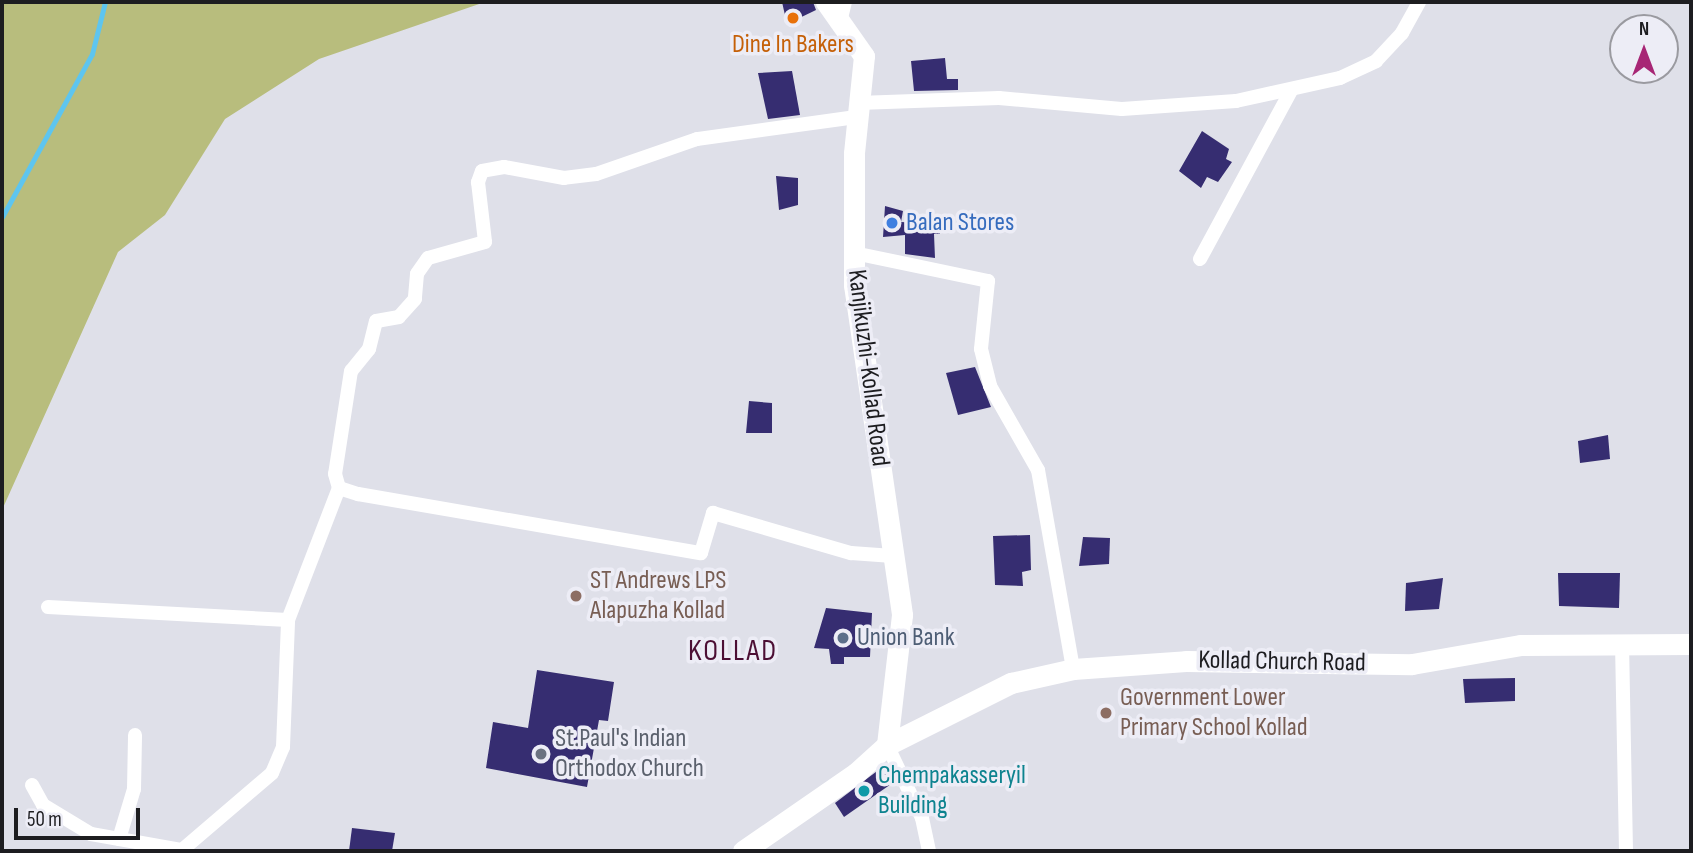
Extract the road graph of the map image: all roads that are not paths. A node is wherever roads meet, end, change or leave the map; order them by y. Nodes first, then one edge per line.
1 (826, 2) edge
2 (1419, 2) edge
3 (843, 12) edge
4 (1292, 89) junction
5 (857, 110) junction
6 (854, 253) junction
7 (1199, 259) dead end
8 (338, 488) junction
9 (893, 556) junction
10 (48, 607) dead end
11 (288, 620) junction
12 (1622, 643) junction
13 (1691, 644) edge
14 (1073, 668) junction
15 (135, 735) dead end
16 (887, 745) junction
17 (32, 785) dead end
18 (119, 839) junction
19 (184, 851) edge
20 (743, 851) edge
21 (929, 851) edge
22 (1626, 851) edge

1 - 3 main road, Kanjikuzhi-Kollad Road
2 - 4 street
3 - 5 main road, Kanjikuzhi-Kollad Road
4 - 5 street
4 - 7 street
5 - 6 main road, Kanjikuzhi-Kollad Road
5 - 8 street
6 - 9 main road, Kanjikuzhi-Kollad Road
6 - 14 street
8 - 9 street
8 - 11 street
9 - 16 main road, Kanjikuzhi-Kollad Road
10 - 11 street
11 - 19 street
12 - 13 main road, Kollad Church Road
12 - 14 main road, Kollad Church Road
12 - 22 street
14 - 16 main road, Kollad Church Road
15 - 18 street
16 - 20 main road, Kollad Church Road
16 - 21 street
17 - 18 street
18 - 19 street

